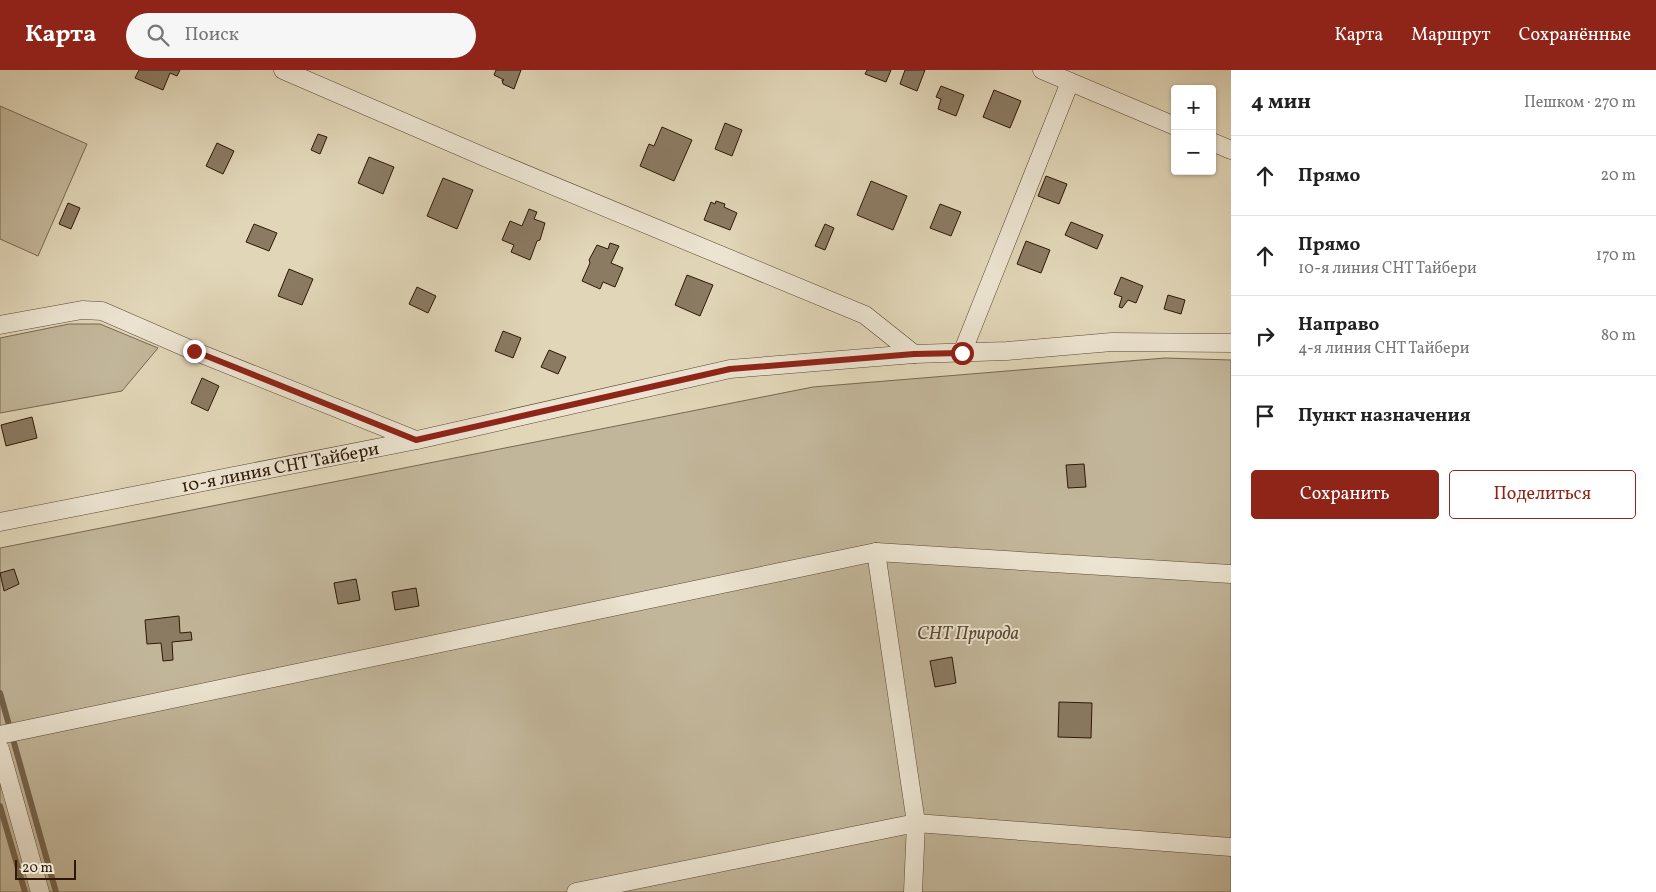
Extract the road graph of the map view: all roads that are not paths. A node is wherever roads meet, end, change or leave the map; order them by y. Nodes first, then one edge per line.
1 (284, 70) edge
2 (1042, 70) edge
3 (1070, 82) junction
4 (1171, 124) edge
5 (1216, 144) edge
6 (1231, 150) edge
7 (0, 325) edge
8 (1231, 343) edge
9 (962, 353) junction
10 (914, 354) junction
11 (416, 440) junction
12 (0, 522) edge
13 (876, 552) junction
14 (1231, 574) edge
15 (0, 735) edge
16 (0, 749) edge
17 (916, 823) junction
18 (1231, 847) edge
19 (40, 892) edge
20 (576, 892) edge
21 (913, 892) edge

1 - 10 street
2 - 3 street
3 - 4 street
3 - 9 street
5 - 6 street
7 - 11 street
8 - 9 street, 10-я линия СНТ Тайбери
9 - 10 street, 10-я линия СНТ Тайбери
10 - 11 street, 10-я линия СНТ Тайбери
11 - 12 street, 10-я линия СНТ Тайбери
13 - 14 street
13 - 15 street
13 - 17 street
16 - 19 street
17 - 18 street
17 - 20 street
17 - 21 street

